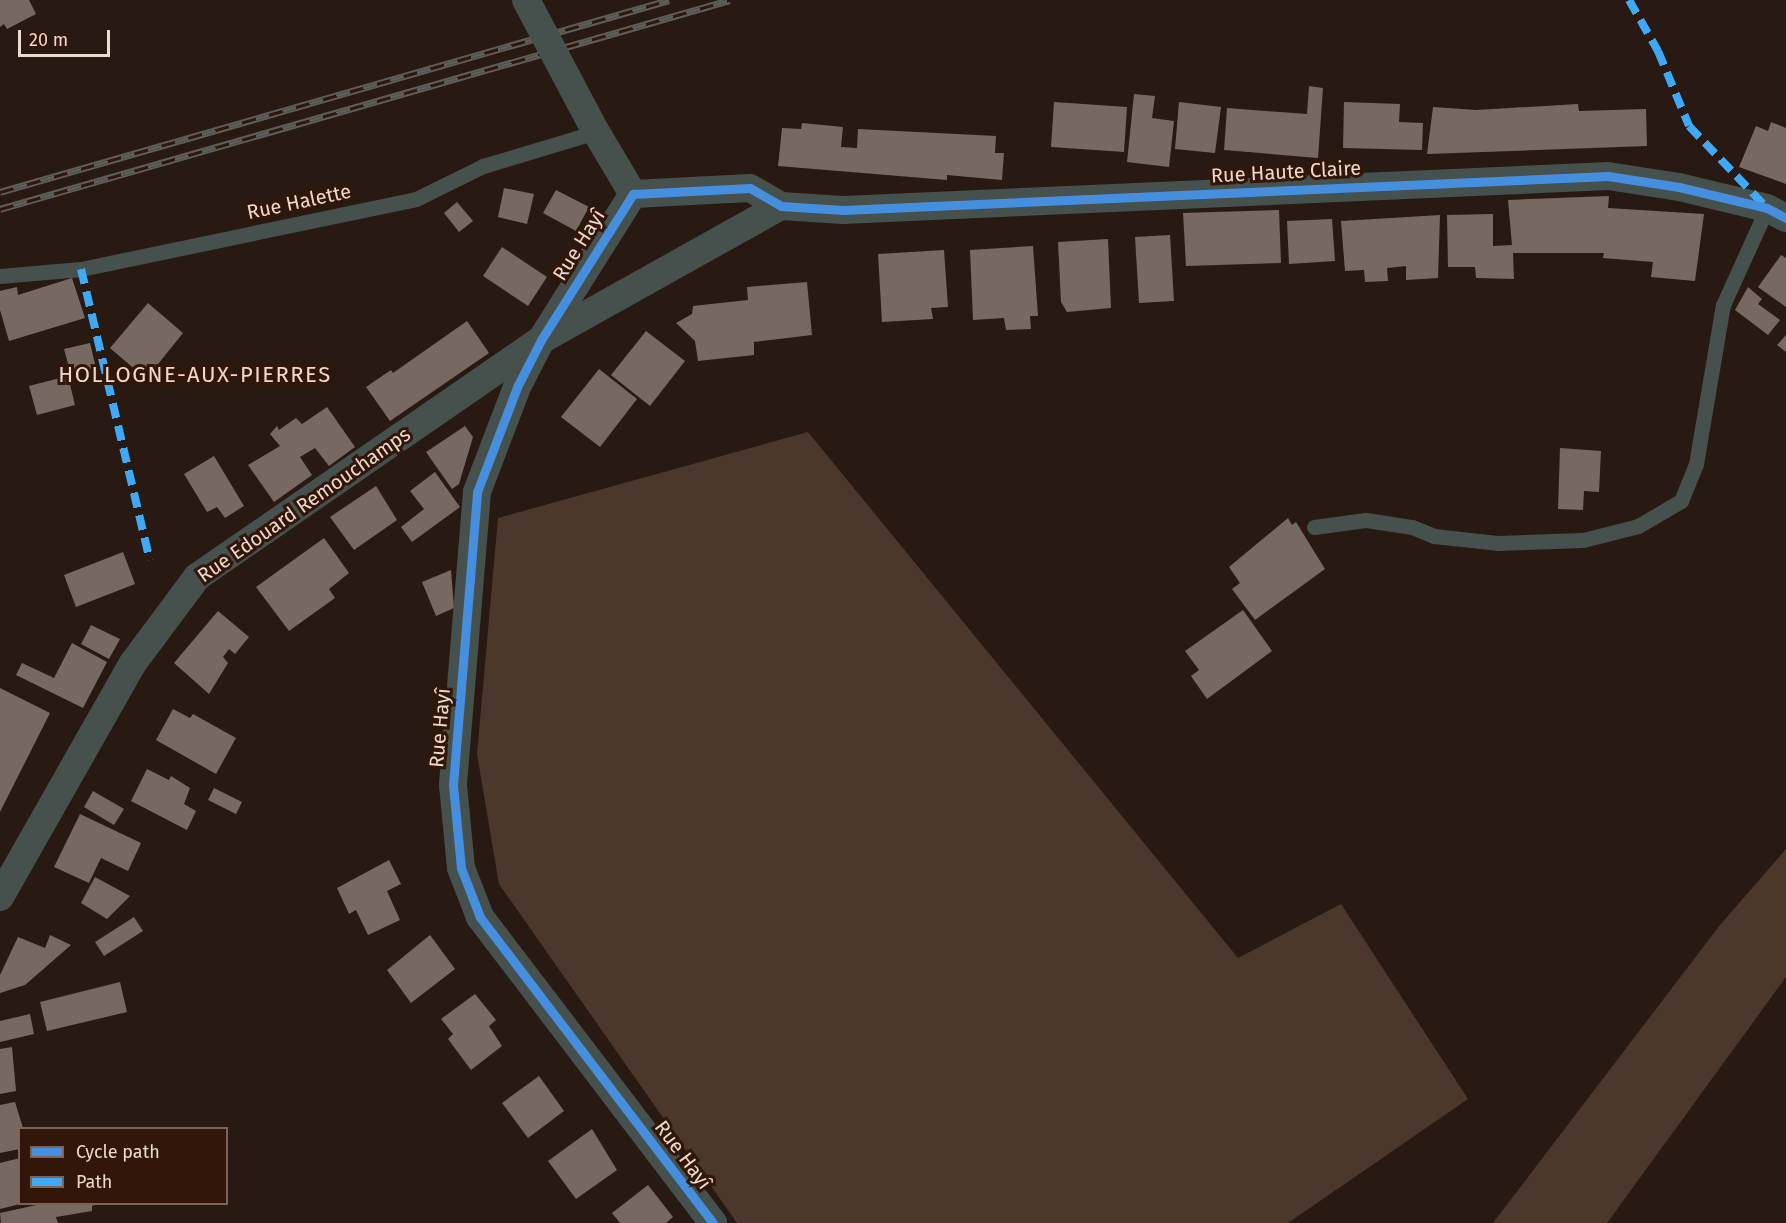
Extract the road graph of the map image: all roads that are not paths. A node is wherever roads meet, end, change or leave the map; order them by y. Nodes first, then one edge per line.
1 (526, 0) edge
2 (596, 132) junction
3 (633, 194) junction
4 (781, 206) junction
5 (1776, 213) edge
6 (0, 276) edge
7 (541, 340) junction
8 (1314, 527) dead end
9 (0, 897) edge
10 (713, 1223) edge

1 - 2 street, bridge
2 - 3 street
2 - 6 lane, Rue Halette
3 - 4 street
3 - 7 street, Rue Hayî
4 - 5 street, Rue Haute Claire
4 - 7 street, Rue Edouard Remouchamps
5 - 8 lane
7 - 9 street, Rue Edouard Remouchamps
7 - 10 street, Rue Hayî

